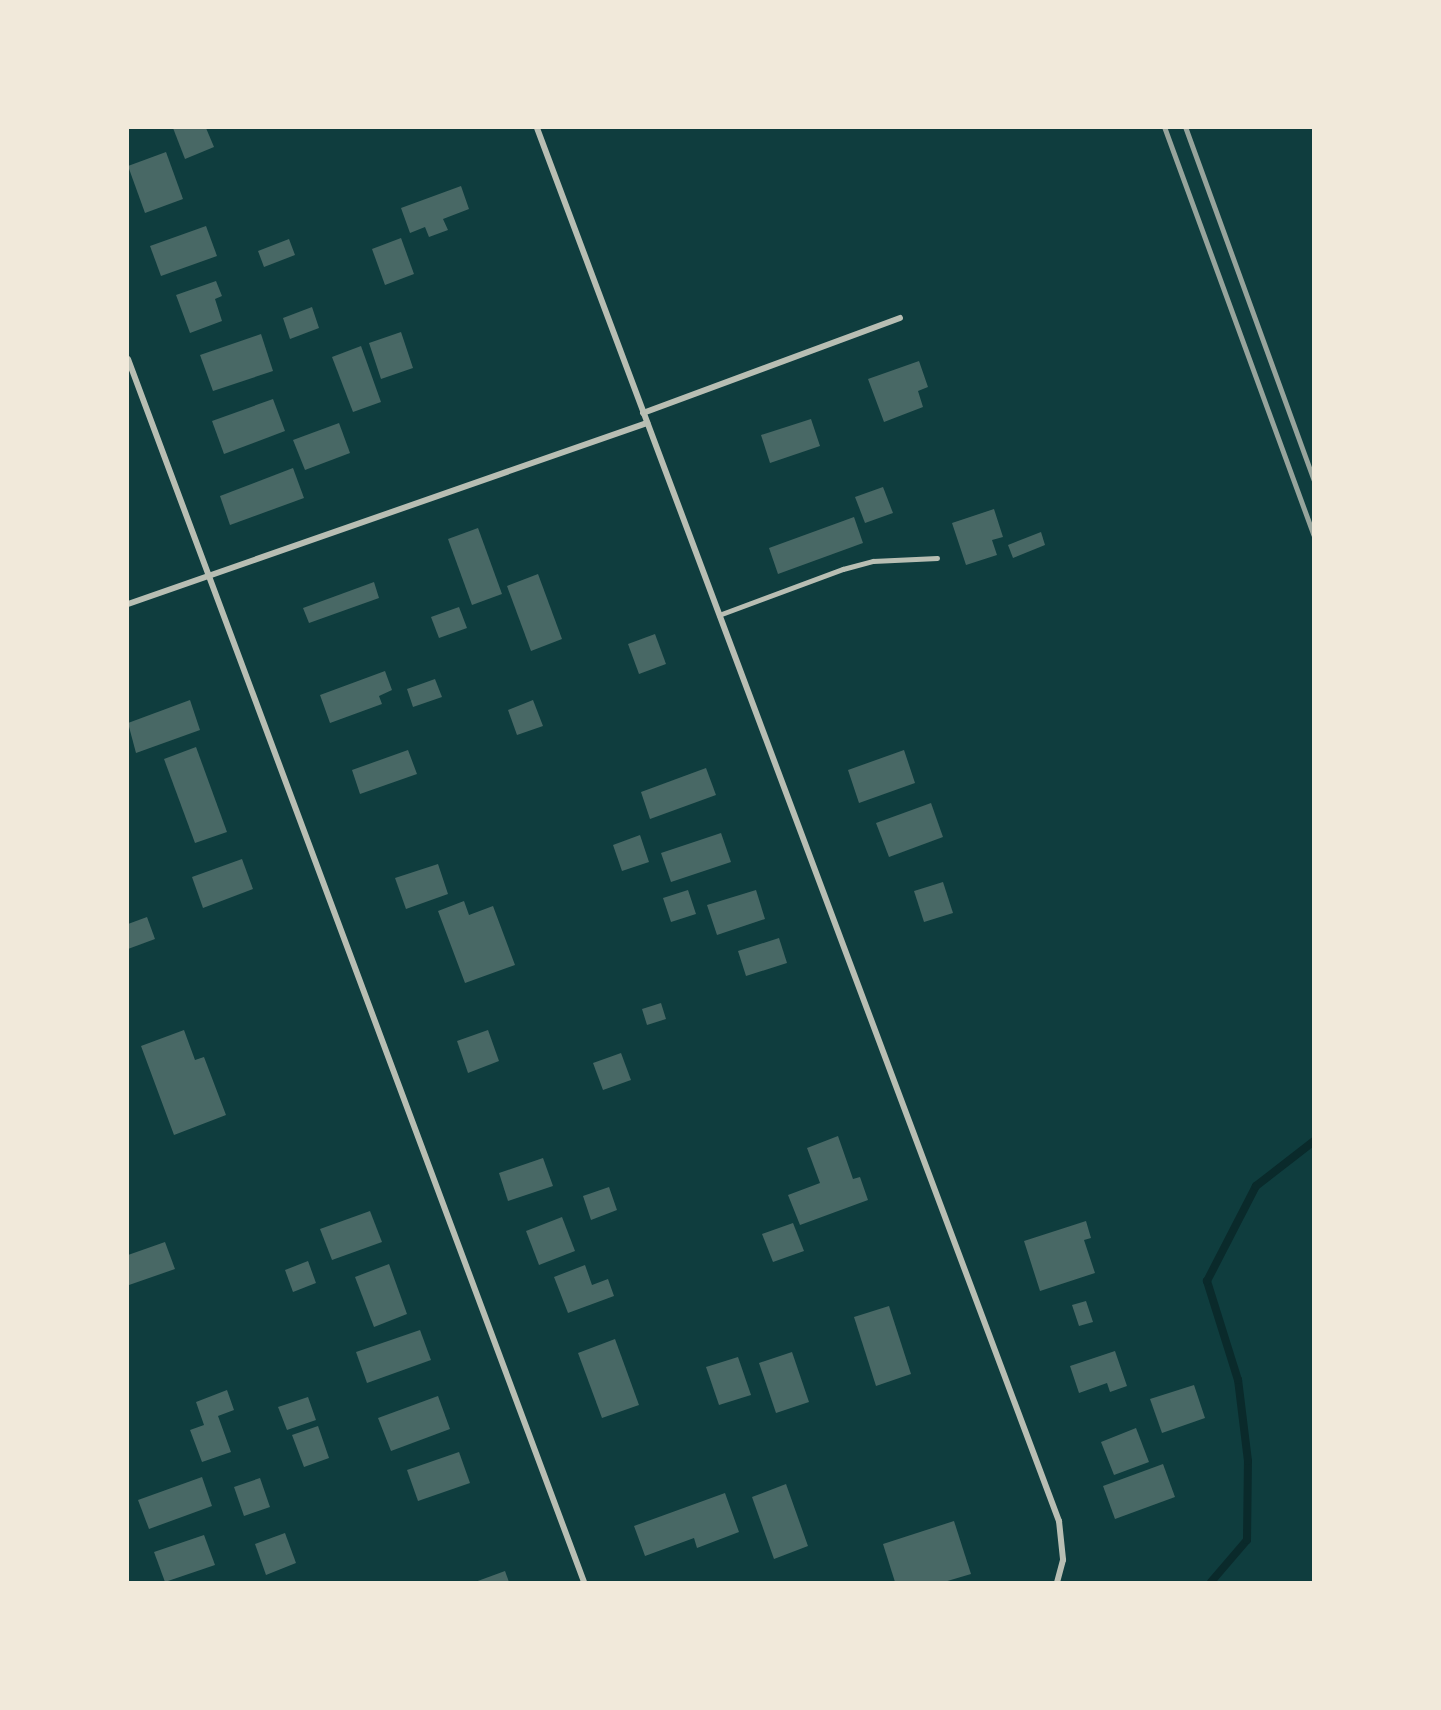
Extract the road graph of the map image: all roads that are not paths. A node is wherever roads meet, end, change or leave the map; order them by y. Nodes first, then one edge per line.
1 (537, 128) edge
2 (900, 318) dead end
3 (128, 359) edge
4 (643, 413) junction
5 (647, 423) junction
6 (938, 558) dead end
7 (208, 576) junction
8 (128, 604) edge
9 (719, 615) junction
10 (1058, 1581) edge
11 (584, 1582) edge

1 - 4 street
2 - 4 street
3 - 7 street
4 - 5 street
5 - 7 street
5 - 9 street
6 - 9 lane
7 - 8 street
7 - 11 street
9 - 10 street

